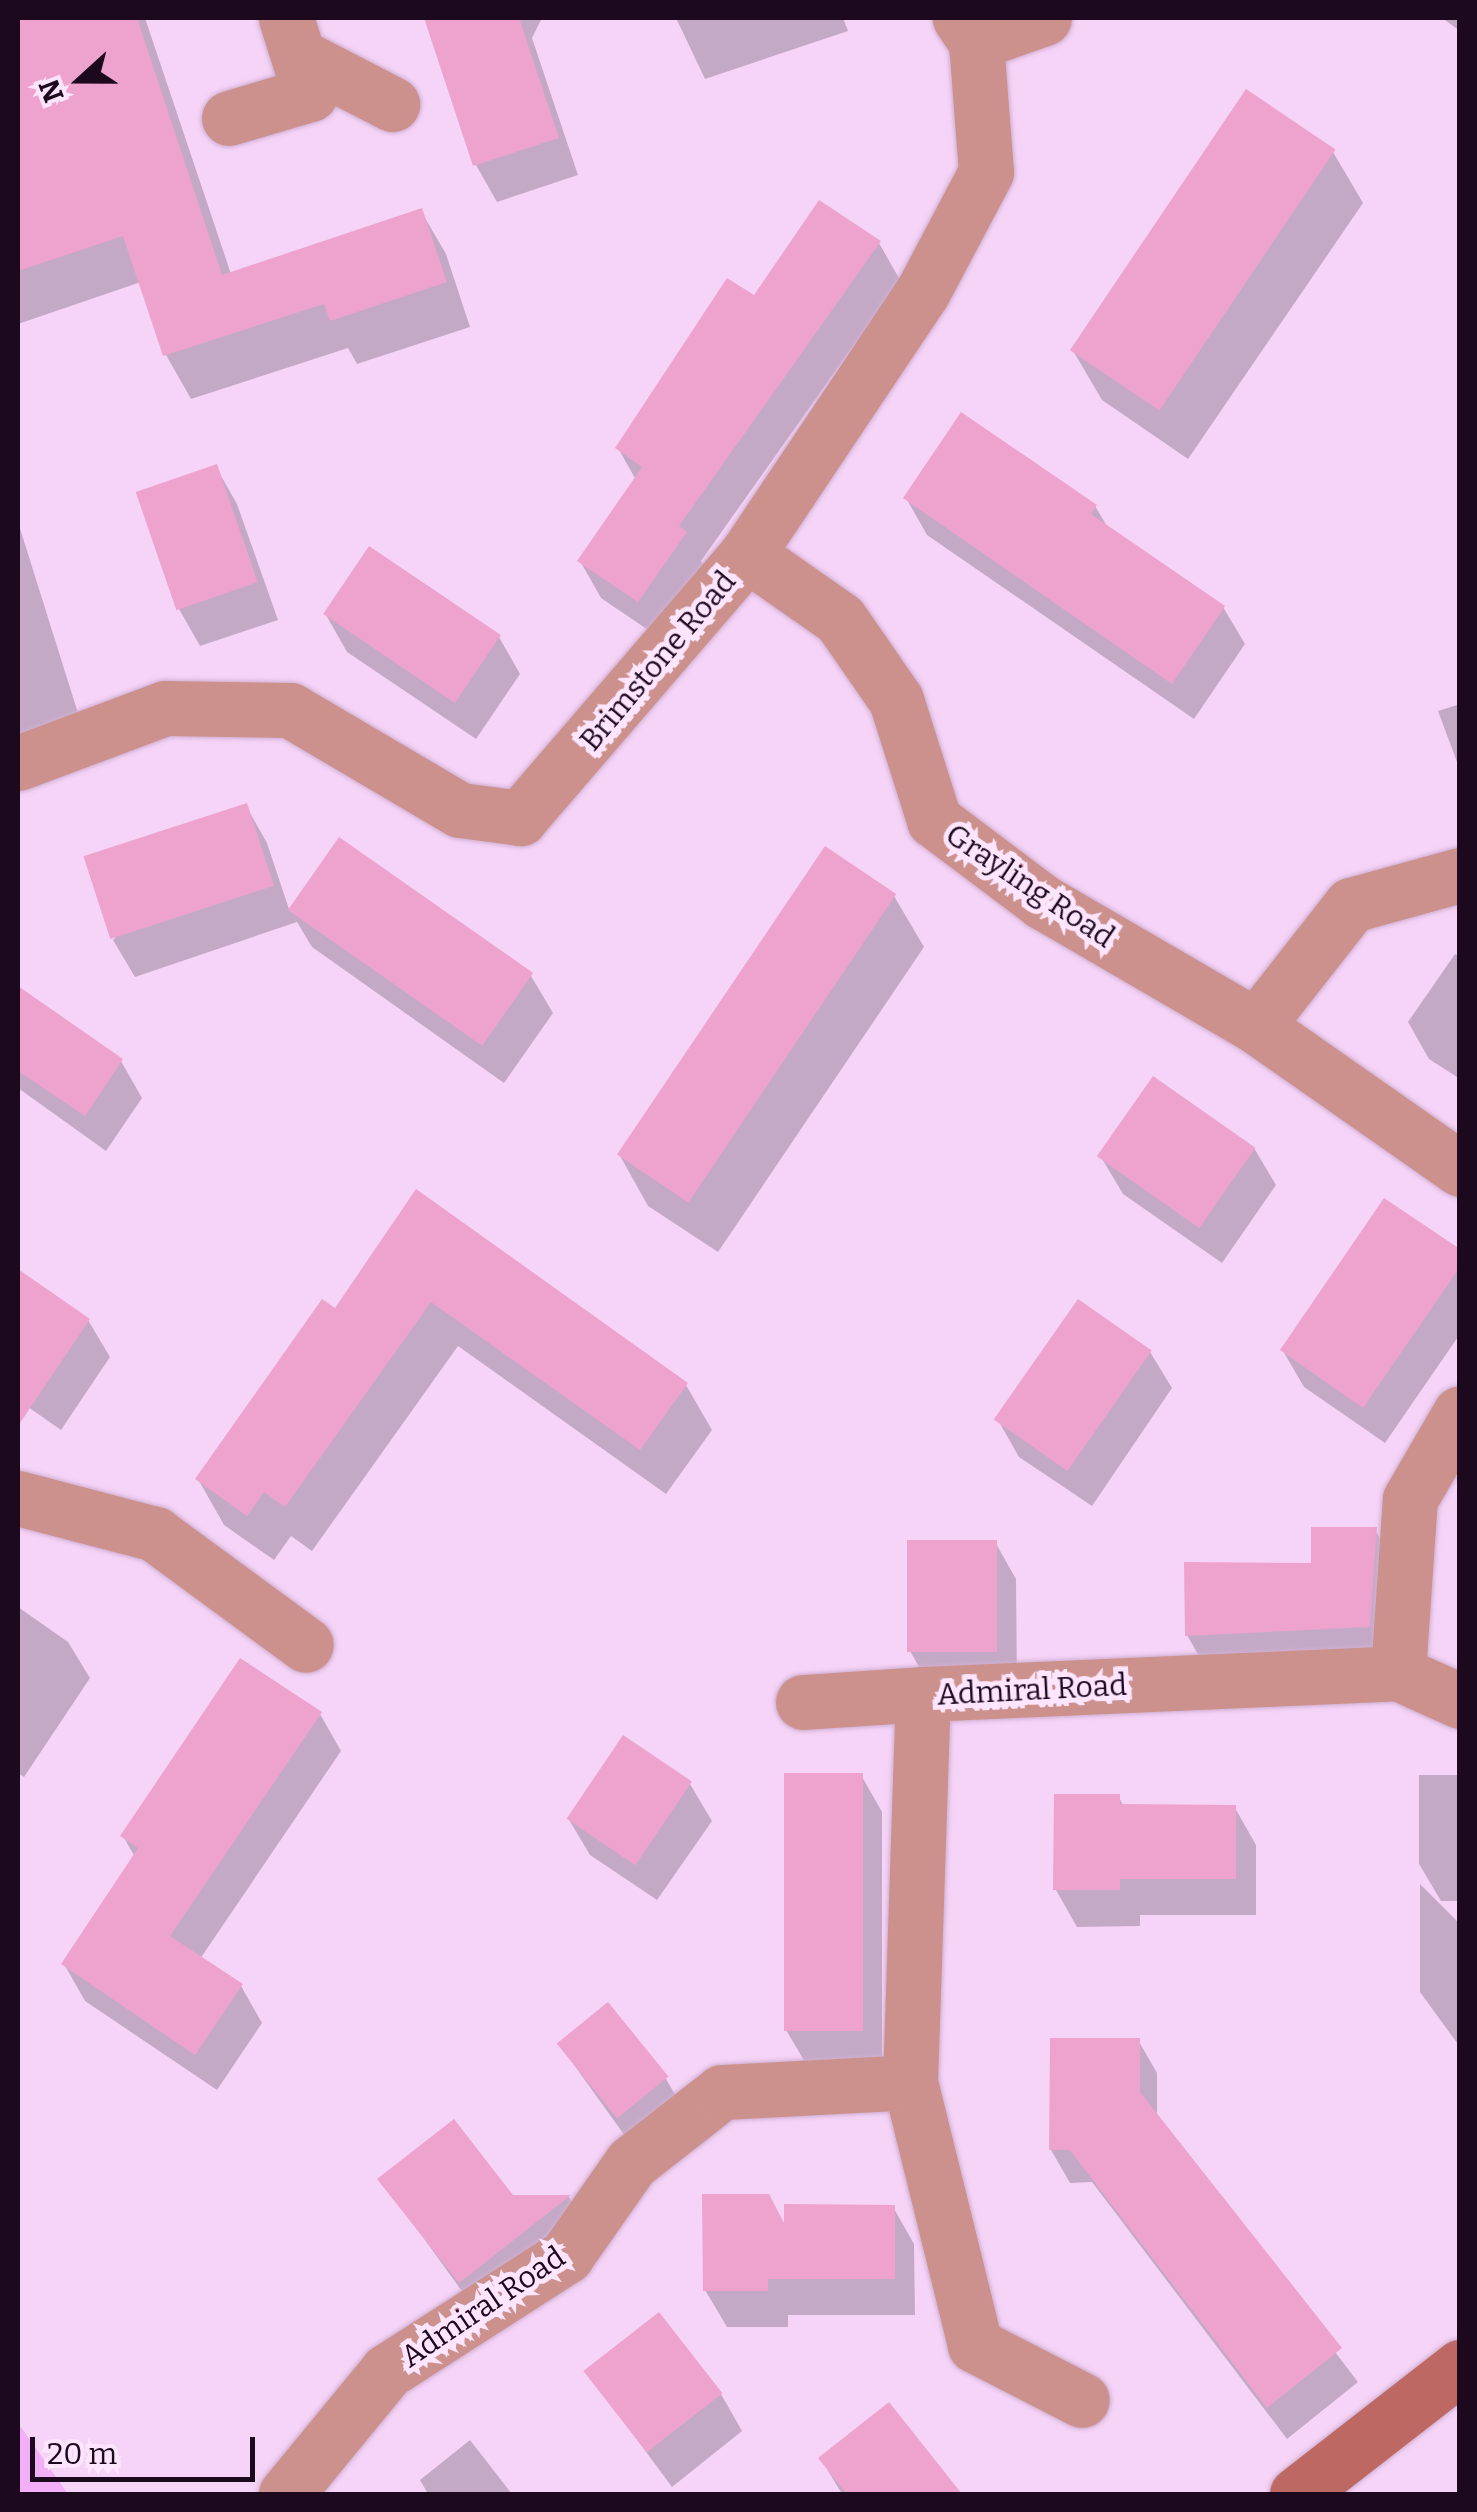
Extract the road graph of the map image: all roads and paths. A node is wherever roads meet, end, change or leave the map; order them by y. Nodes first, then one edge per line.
1 (1044, 18) edge
2 (968, 30) edge
3 (292, 37) edge
4 (392, 104) dead end
5 (228, 118) dead end
6 (746, 554) junction
7 (18, 763) edge
8 (1460, 875) edge
9 (1256, 1026) junction
10 (1460, 1169) edge
11 (1460, 1413) edge
12 (18, 1498) edge
13 (306, 1645) dead end
14 (1398, 1673) junction
15 (923, 1694) junction
16 (803, 1702) dead end
17 (1460, 1702) edge
18 (910, 2082) junction
19 (1460, 2366) edge
20 (1082, 2400) dead end
21 (286, 2494) edge
22 (1297, 2494) edge

1 - 2 street
2 - 6 street, Brimstone Road
3 - 4 street
3 - 5 street
6 - 7 street, Brimstone Road
6 - 9 street, Grayling Road
8 - 9 street
9 - 10 street, Grayling Road
11 - 14 street
12 - 13 street
14 - 15 street, Admiral Road
14 - 17 street, Admiral Road
15 - 16 street
15 - 18 street, Admiral Road
18 - 20 street, Admiral Road
18 - 21 street, Admiral Road
19 - 22 street

